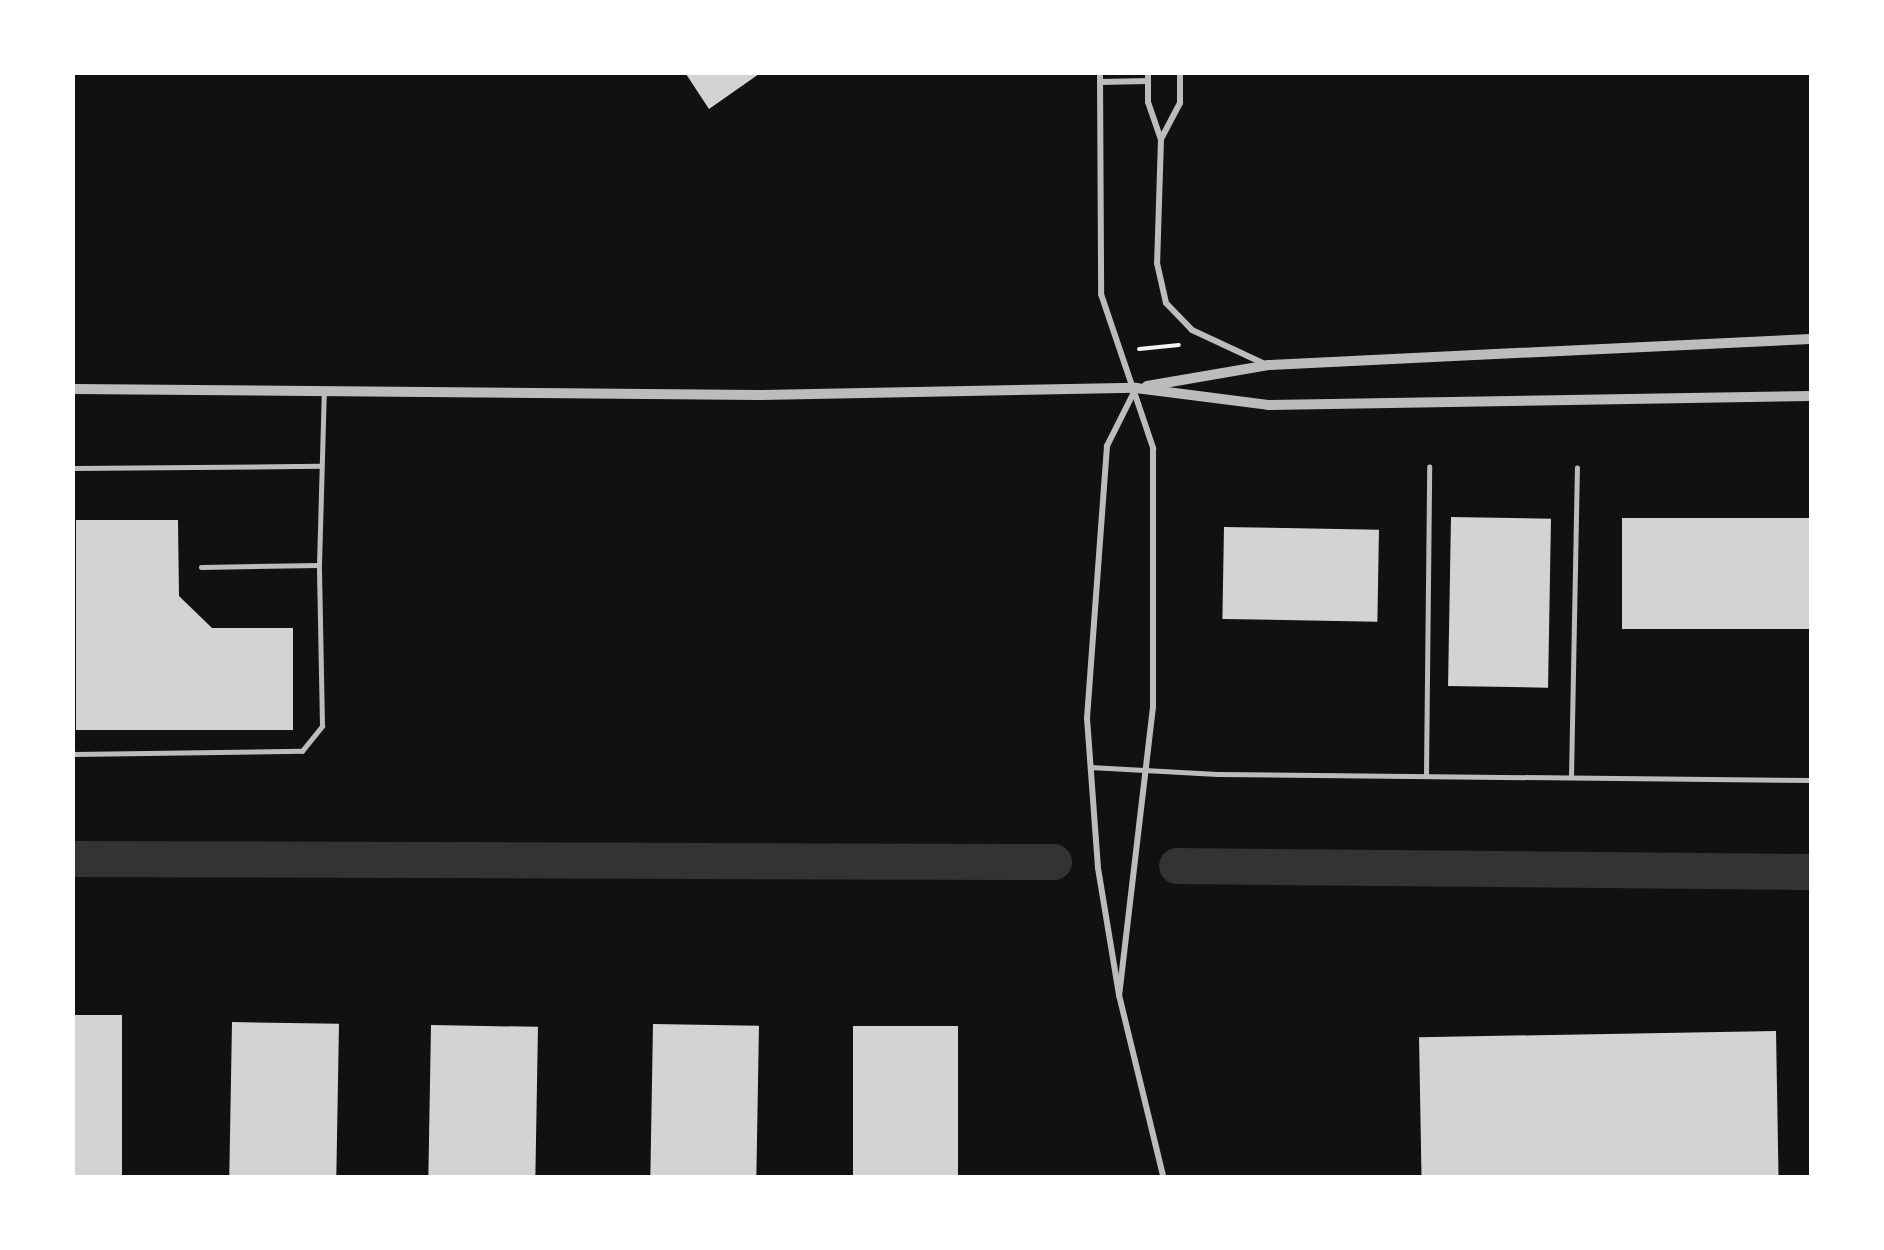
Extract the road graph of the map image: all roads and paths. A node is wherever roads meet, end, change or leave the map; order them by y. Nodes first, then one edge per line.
1 (1100, 74) edge
2 (1180, 74) edge
3 (1148, 77) edge
4 (1100, 82) junction
5 (1161, 139) junction
6 (1810, 339) edge
7 (1180, 345) dead end
8 (1137, 350) dead end
9 (1269, 365) junction
10 (1136, 388) junction
11 (74, 389) edge
12 (324, 391) junction
13 (1810, 396) edge
14 (320, 466) junction
15 (1429, 467) dead end
16 (74, 468) edge
17 (1577, 468) dead end
18 (319, 565) junction
19 (201, 567) dead end
20 (74, 754) edge
21 (1090, 767) junction
22 (1146, 768) junction
23 (1426, 776) junction
24 (1571, 777) junction
25 (1810, 780) edge
26 (1119, 995) junction
27 (1162, 1176) edge

1 - 4 street
2 - 5 street
3 - 4 street
3 - 5 street
4 - 10 street
5 - 9 street
6 - 9 street
7 - 8 path
9 - 10 street
10 - 12 street
10 - 13 street
10 - 21 street
10 - 22 street
11 - 12 street
12 - 14 lane
14 - 16 lane
14 - 18 lane
15 - 23 lane
17 - 24 lane
18 - 19 lane
18 - 20 lane
21 - 22 lane
21 - 26 street
22 - 23 lane
22 - 26 street
23 - 24 lane
24 - 25 lane
26 - 27 street

